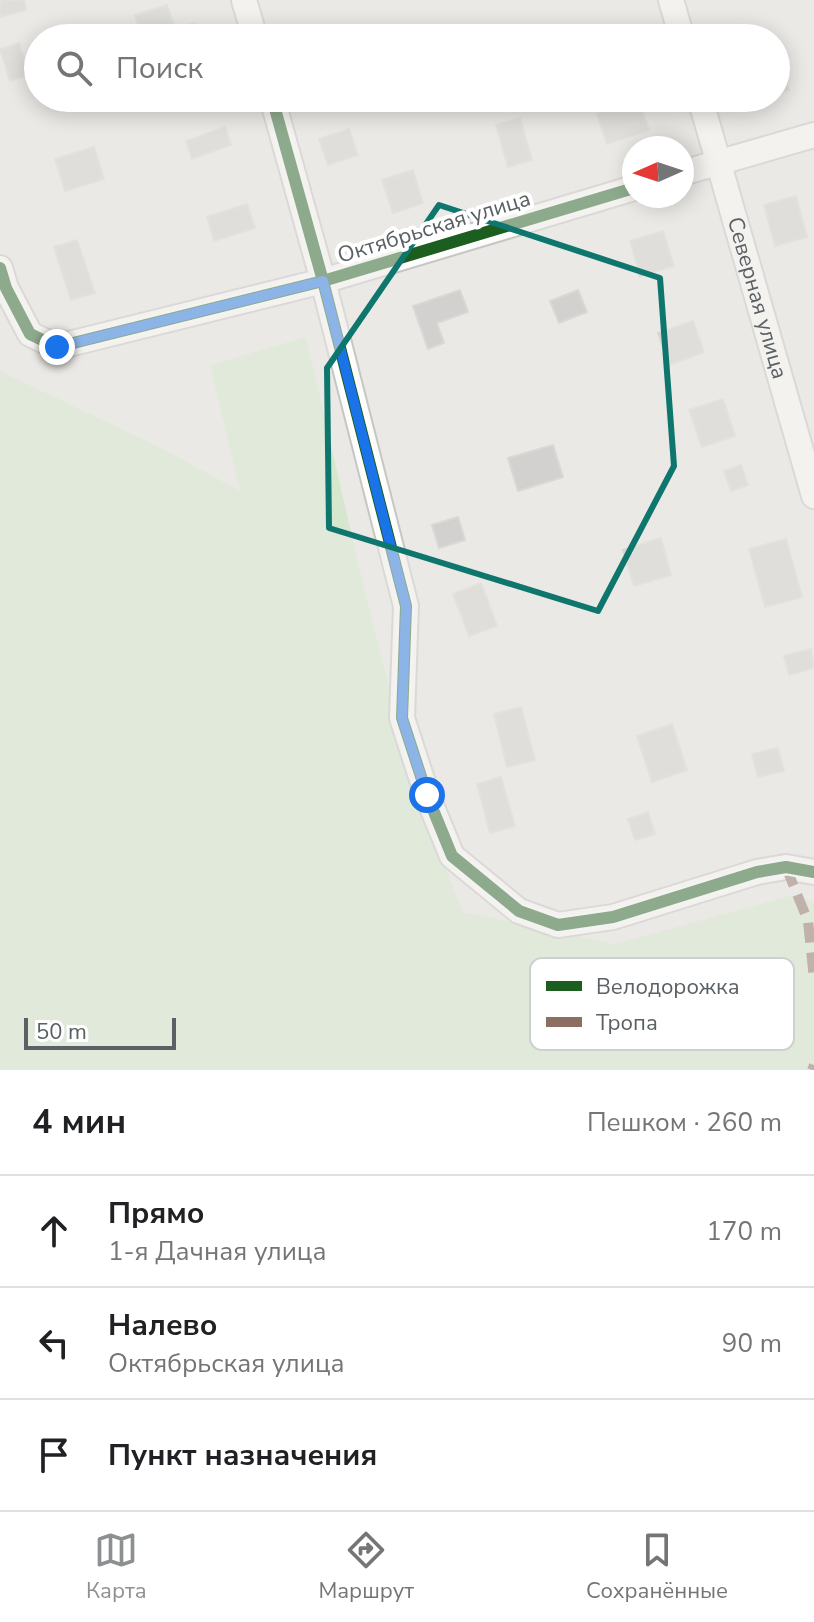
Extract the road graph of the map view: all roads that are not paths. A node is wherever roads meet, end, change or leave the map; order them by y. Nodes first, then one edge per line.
1 (244, 0) edge
2 (671, 0) edge
3 (251, 24) edge
4 (678, 24) edge
5 (276, 112) edge
6 (704, 112) edge
7 (814, 135) edge
8 (719, 162) junction
9 (694, 169) edge
10 (622, 192) edge
11 (0, 268) edge
12 (323, 281) junction
13 (814, 496) edge
14 (814, 872) edge

1 - 3 street
2 - 4 street
5 - 12 street
6 - 8 street, Северная улица
7 - 8 street
8 - 9 street
8 - 13 street, Северная улица
10 - 12 street, Октябрьская улица
11 - 12 street, Октябрьская улица
12 - 14 street

